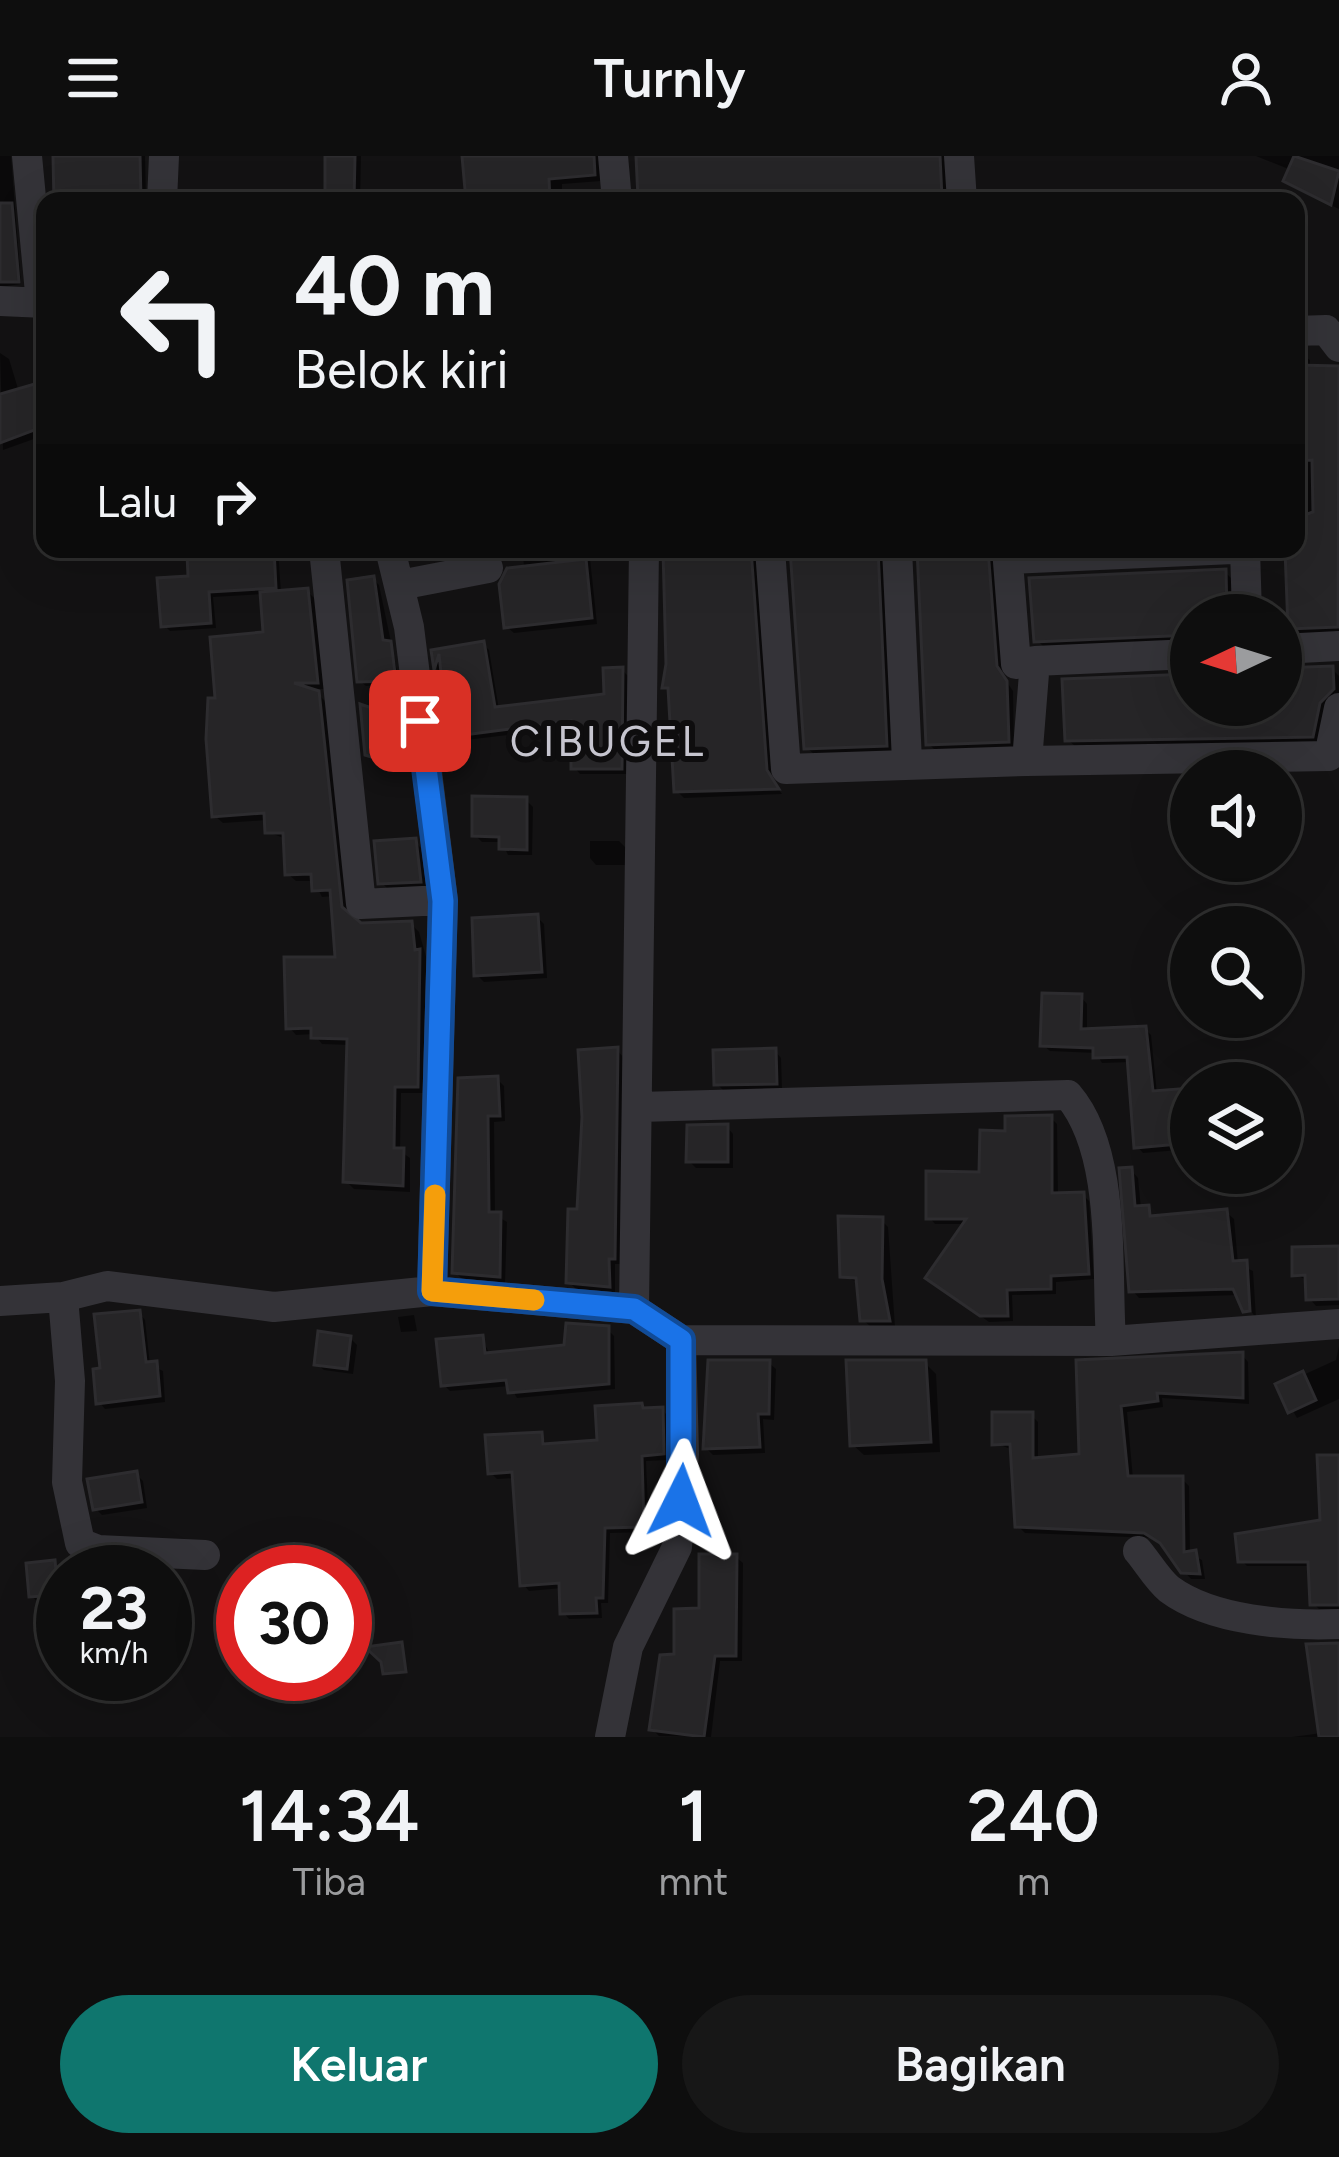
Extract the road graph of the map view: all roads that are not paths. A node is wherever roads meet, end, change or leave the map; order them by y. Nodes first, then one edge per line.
1 (27, 156) edge
2 (164, 156) edge
3 (613, 156) edge
4 (959, 156) edge
5 (163, 192) edge
6 (615, 192) edge
7 (961, 192) edge
8 (36, 239) edge
9 (0, 301) edge
10 (36, 303) edge
11 (1305, 331) edge
12 (1339, 347) edge
13 (325, 558) edge
14 (392, 558) edge
15 (644, 558) edge
16 (771, 558) edge
17 (897, 558) edge
18 (1007, 558) edge
19 (1245, 558) edge
20 (488, 568) dead end
21 (400, 585) junction
22 (1246, 594) edge
23 (1339, 646) edge
24 (1302, 648) edge
25 (1170, 655) edge
26 (1036, 662) junction
27 (1339, 708) edge
28 (907, 761) junction
29 (1027, 761) junction
30 (443, 901) junction
31 (639, 1107) junction
32 (432, 1291) junction
33 (63, 1297) junction
34 (0, 1301) edge
35 (634, 1309) junction
36 (1339, 1324) edge
37 (681, 1340) junction
38 (1111, 1341) junction
39 (1138, 1551) dead end
40 (206, 1555) dead end
41 (1339, 1624) edge
42 (610, 1737) edge

1 - 8 street
2 - 5 street
3 - 6 street
4 - 7 street
9 - 10 street
11 - 12 street
13 - 30 street
14 - 21 street
15 - 31 street
16 - 28 street
17 - 28 street
18 - 26 street
19 - 22 street
20 - 21 street
21 - 30 street
23 - 24 street
25 - 26 street
26 - 29 street
27 - 29 street
28 - 29 street
30 - 32 street
31 - 35 street
31 - 38 street
32 - 33 street
32 - 35 street
33 - 34 street
33 - 40 street
35 - 37 street
36 - 38 street
37 - 38 street
37 - 42 street
39 - 41 street

